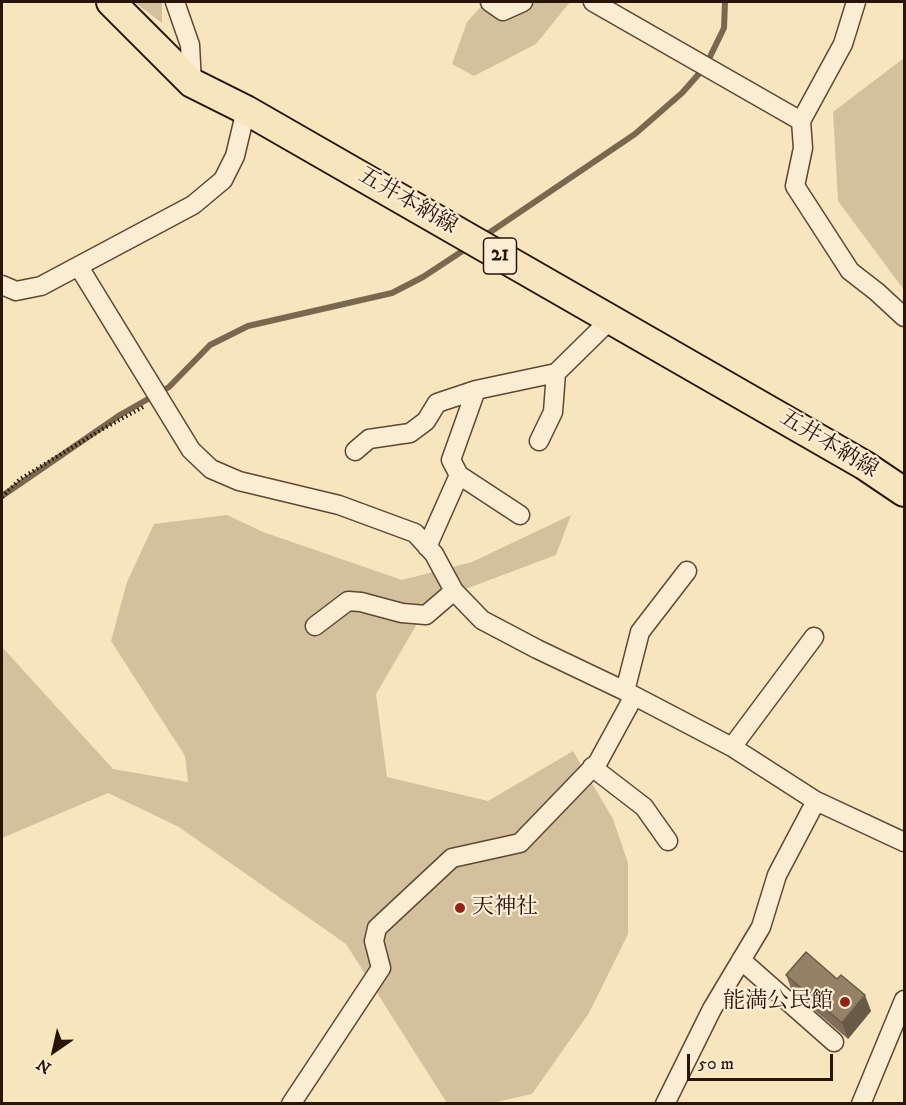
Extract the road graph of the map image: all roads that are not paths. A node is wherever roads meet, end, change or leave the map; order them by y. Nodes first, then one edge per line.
1 (111, 2) edge
2 (175, 2) edge
3 (490, 2) edge
4 (524, 2) edge
5 (593, 2) edge
6 (856, 2) edge
7 (192, 83) junction
8 (246, 110) junction
9 (801, 121) junction
10 (78, 267) junction
11 (2, 285) edge
12 (904, 317) edge
13 (611, 319) junction
14 (556, 373) junction
15 (476, 390) junction
16 (539, 441) dead end
17 (355, 451) dead end
18 (459, 475) junction
19 (904, 492) edge
20 (520, 515) dead end
21 (427, 547) junction
22 (687, 571) dead end
23 (454, 591) junction
24 (315, 626) dead end
25 (814, 637) dead end
26 (630, 693) junction
27 (732, 747) junction
28 (592, 767) junction
29 (816, 801) junction
30 (668, 841) dead end
31 (904, 842) edge
32 (741, 960) junction
33 (904, 1000) edge
34 (834, 1042) dead end
35 (291, 1104) edge
36 (665, 1104) edge
37 (861, 1104) edge

1 - 7 main road, 五井本納線 / 21
2 - 7 street
3 - 4 street
5 - 9 street
6 - 9 street
7 - 8 main road, 五井本納線 / 21
8 - 10 street
8 - 13 main road, 五井本納線 / 21
9 - 12 street
10 - 11 street
10 - 21 street
13 - 14 street
13 - 19 main road, 五井本納線 / 21
14 - 15 street
14 - 16 street
15 - 17 street
15 - 18 street
18 - 20 street
18 - 21 street
21 - 23 street
22 - 26 street
23 - 24 street
23 - 26 street
25 - 27 street
26 - 27 street
26 - 28 street
27 - 29 street
28 - 30 street
28 - 35 street
29 - 31 street
29 - 32 street
32 - 34 street
32 - 36 street
33 - 37 street

